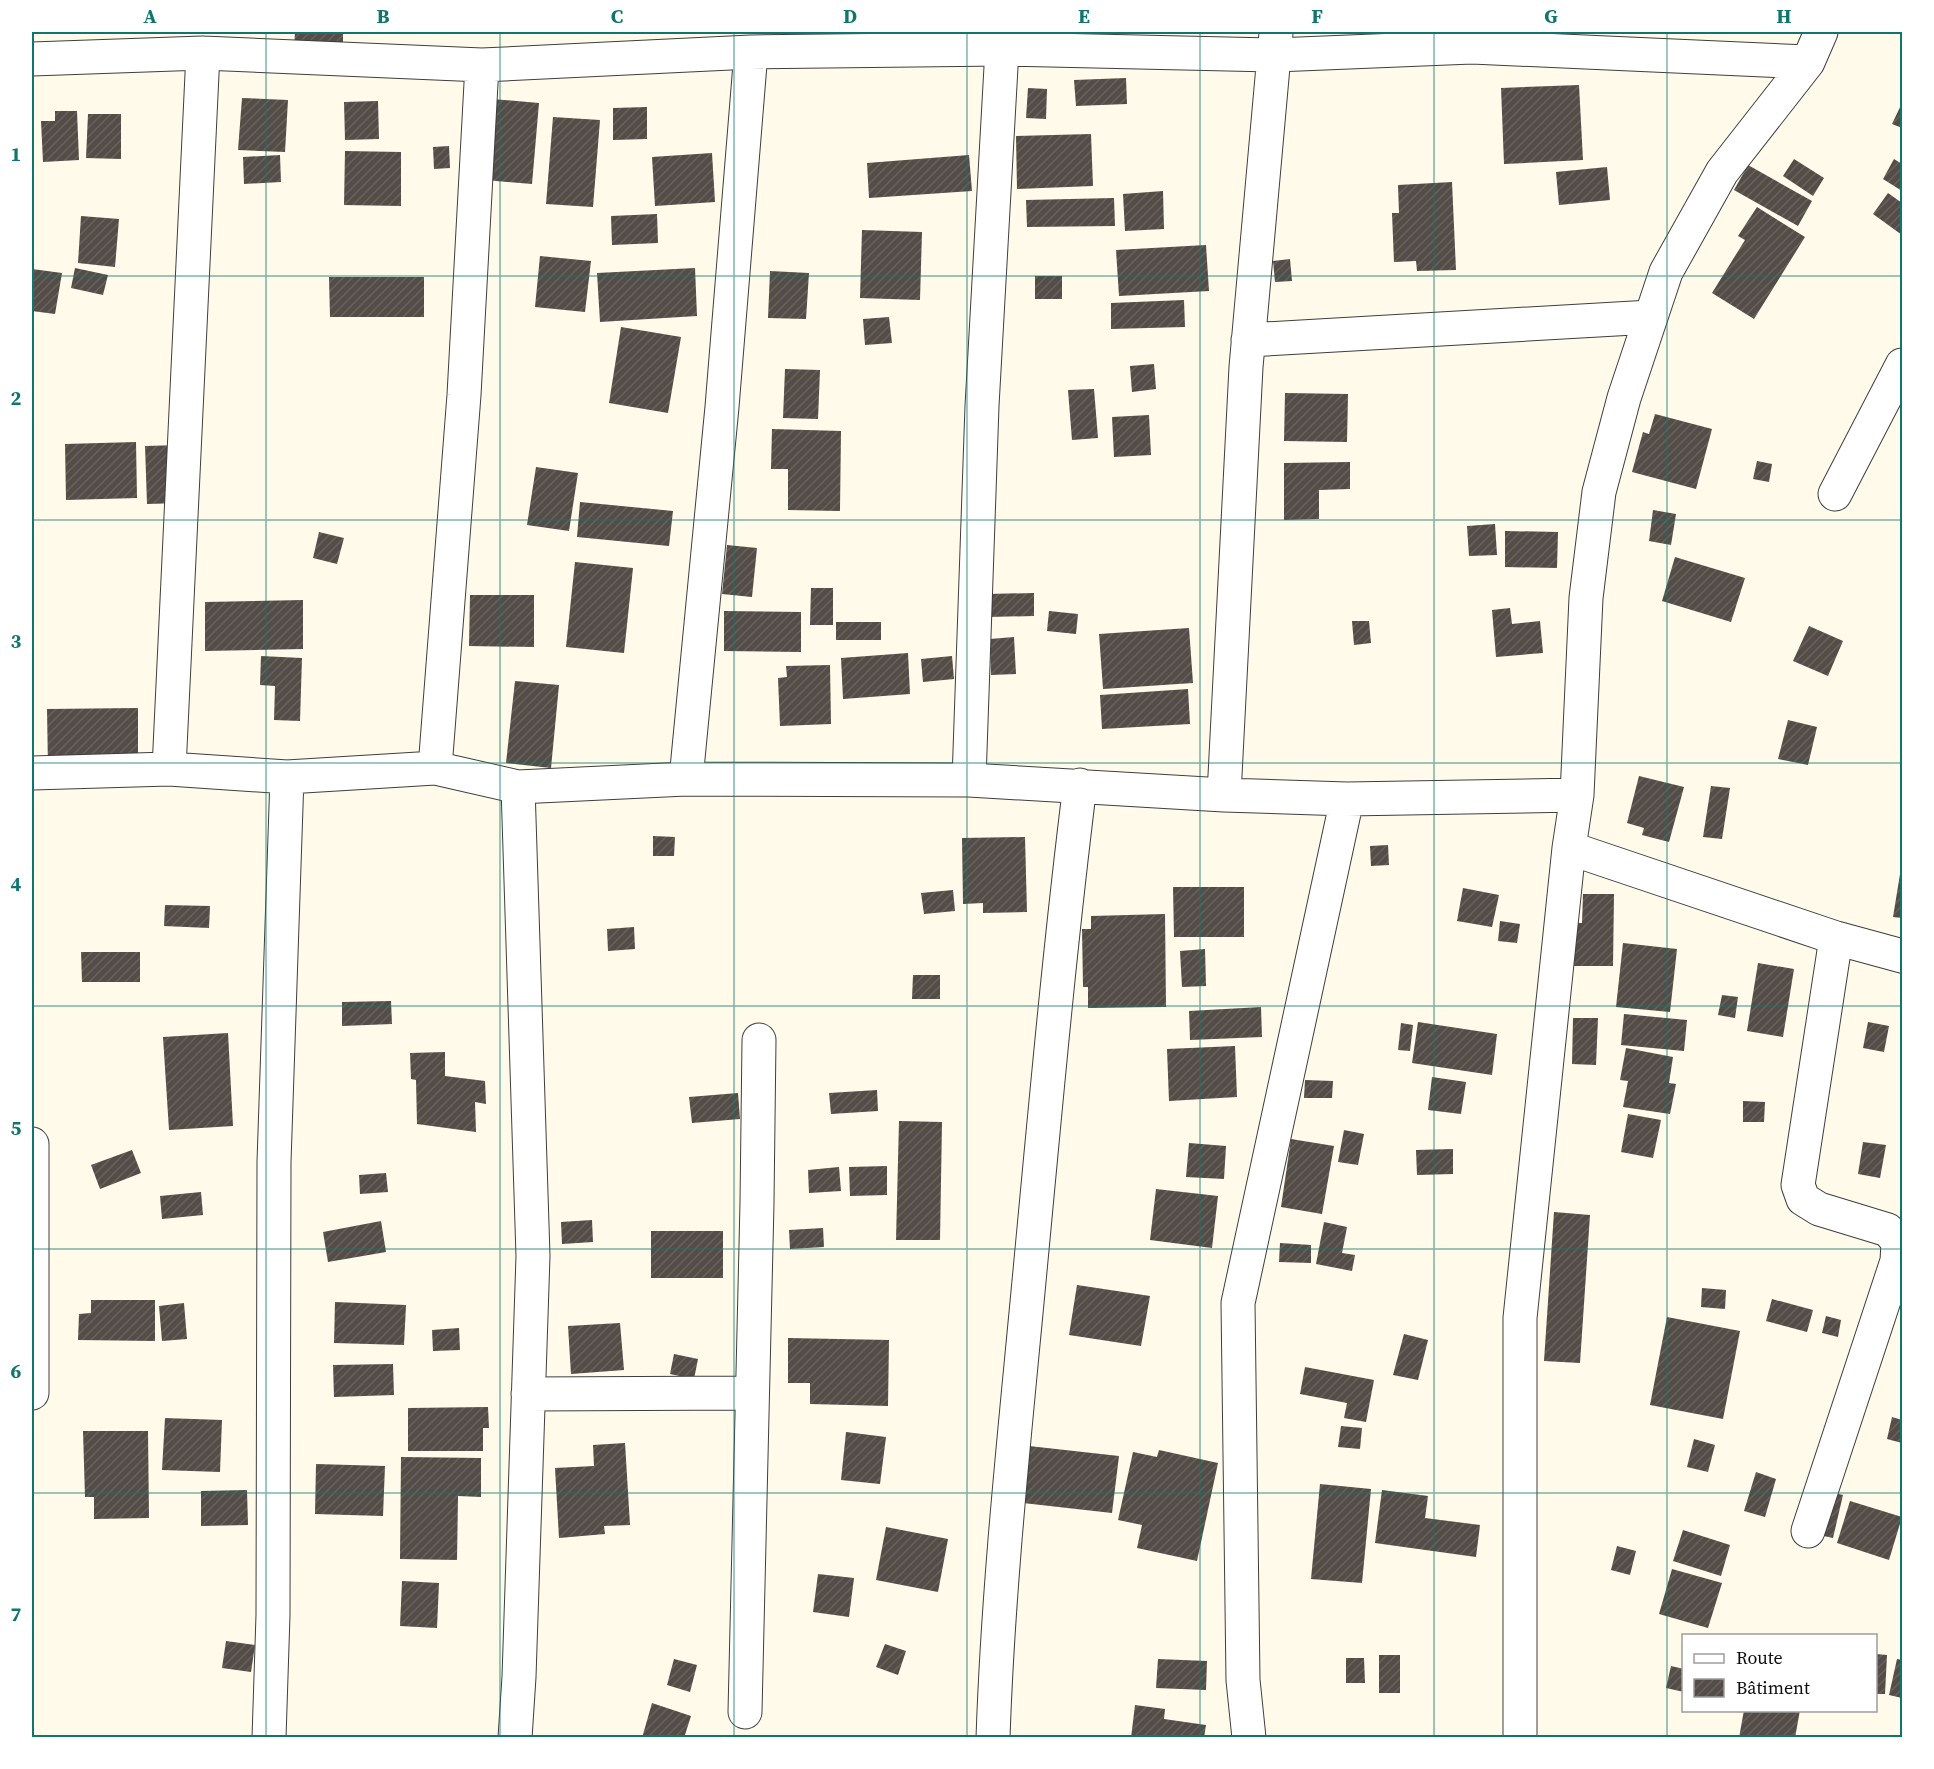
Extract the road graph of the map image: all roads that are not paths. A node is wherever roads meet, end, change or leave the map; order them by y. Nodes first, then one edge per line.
1 (1821, 32) edge
2 (1276, 43) edge
3 (1002, 49) junction
4 (751, 52) junction
5 (203, 53) junction
6 (32, 59) edge
7 (1808, 62) junction
8 (482, 65) junction
9 (1651, 318) junction
10 (1248, 340) junction
11 (1902, 365) edge
12 (1835, 494) dead end
13 (169, 768) junction
14 (435, 768) junction
15 (32, 773) edge
16 (287, 777) junction
17 (686, 779) junction
18 (969, 780) junction
19 (1080, 785) junction
20 (518, 787) junction
21 (1224, 795) junction
22 (1577, 795) junction
23 (1347, 799) junction
24 (1569, 848) junction
25 (1836, 938) junction
26 (1902, 956) edge
27 (759, 1040) dead end
28 (32, 1144) edge
29 (32, 1393) edge
30 (752, 1393) junction
31 (528, 1394) junction
32 (1808, 1531) dead end
33 (744, 1712) dead end
34 (269, 1737) edge
35 (515, 1737) edge
36 (993, 1737) edge
37 (1249, 1737) edge
38 (1520, 1737) edge

1 - 7 street
2 - 3 street
2 - 7 street
2 - 10 street
3 - 4 street
3 - 18 street
4 - 8 street
4 - 17 street
5 - 6 street
5 - 8 street
5 - 13 street
7 - 9 street
8 - 14 street
9 - 10 street
9 - 22 street
10 - 21 street
11 - 12 street
13 - 15 street
13 - 16 street
14 - 16 street
14 - 20 street
16 - 34 street
17 - 18 street
17 - 20 street
18 - 19 street
19 - 21 street
19 - 36 street
20 - 31 street
21 - 23 street
22 - 23 street
22 - 24 street
23 - 37 street
24 - 25 street
24 - 38 street
25 - 26 street
25 - 32 street
27 - 30 street
28 - 29 street
30 - 31 street
30 - 33 street
31 - 35 street

